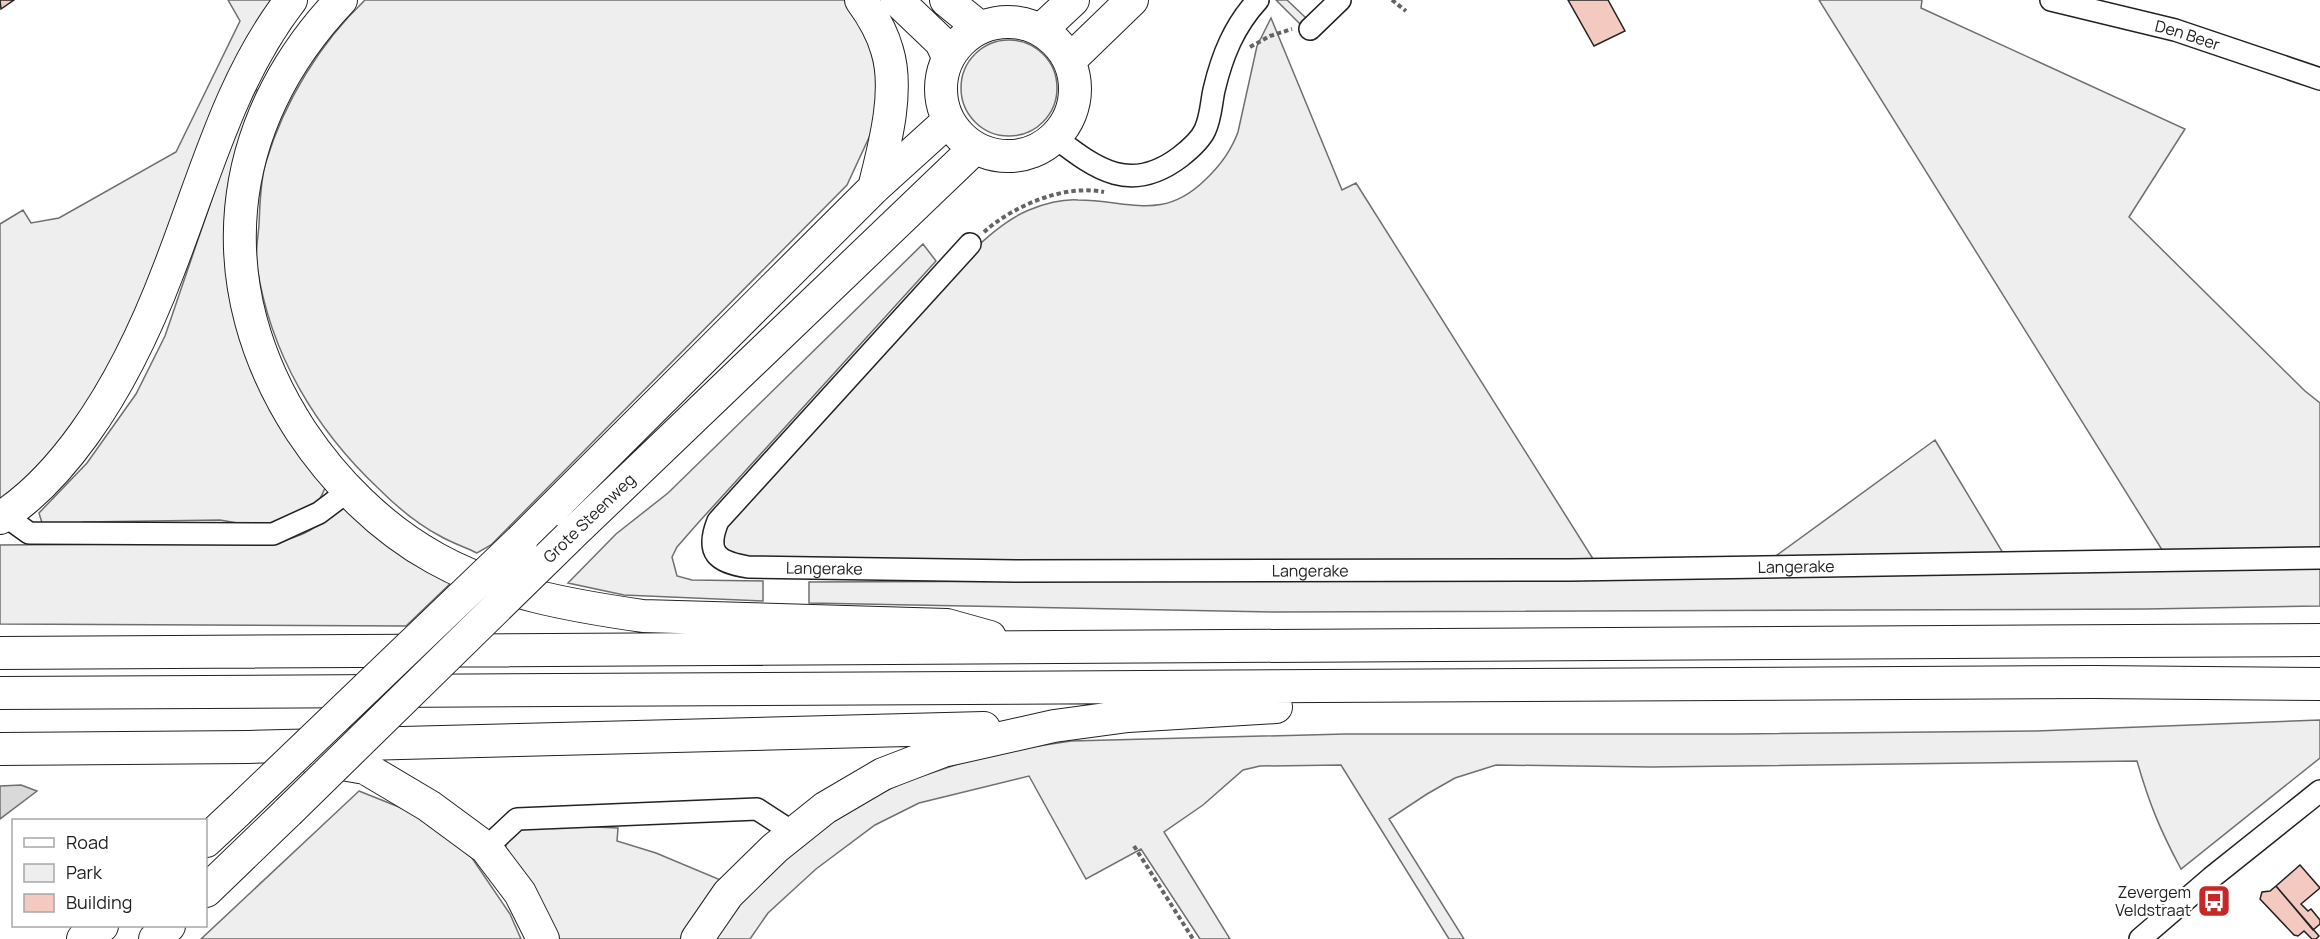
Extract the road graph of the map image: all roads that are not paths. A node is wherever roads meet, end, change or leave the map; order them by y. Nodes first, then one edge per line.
1 (291, 0) edge
2 (341, 0) edge
3 (861, 0) edge
4 (897, 0) edge
5 (946, 0) edge
6 (1073, 0) edge
7 (1132, 0) edge
8 (1258, 0) edge
9 (1340, 0) edge
10 (2051, 0) edge
11 (979, 27) junction
12 (1042, 29) junction
13 (1310, 29) dead end
14 (948, 57) junction
15 (1070, 60) junction
16 (2320, 79) edge
17 (948, 121) junction
18 (1056, 138) junction
19 (975, 148) junction
20 (874, 188) junction
21 (970, 244) dead end
22 (348, 491) junction
23 (2, 516) edge
24 (2320, 558) edge
25 (2320, 640) edge
26 (1028, 647) junction
27 (0, 653) edge
28 (2320, 684) edge
29 (1762, 685) junction
30 (0, 693) edge
31 (1054, 726) junction
32 (248, 747) junction
33 (3, 748) edge
34 (2320, 791) edge
35 (794, 833) junction
36 (207, 840) edge
37 (486, 848) junction
38 (207, 890) edge
39 (101, 927) edge
40 (115, 927) edge
41 (168, 927) edge
42 (83, 939) edge
43 (102, 939) edge
44 (155, 939) edge
45 (543, 939) edge
46 (697, 939) edge
47 (2140, 939) edge

1 - 23 highway
2 - 22 highway
3 - 20 highway
4 - 14 highway
5 - 11 highway
6 - 12 highway
7 - 15 highway
8 - 18 street
9 - 13 street
10 - 16 street, Den Beer
11 - 12 highway
11 - 14 highway
12 - 15 highway
14 - 17 highway
15 - 18 highway
17 - 19 highway
17 - 20 highway, Grote Steenweg
18 - 19 highway
19 - 38 highway, Grote Steenweg, bridge
20 - 36 highway, Grote Steenweg, bridge
21 - 24 street, Langerake
22 - 23 street
22 - 26 highway
25 - 26 highway
26 - 27 highway
28 - 29 highway
29 - 30 highway
29 - 31 highway
31 - 32 highway
31 - 35 highway
32 - 33 highway
32 - 37 highway
34 - 47 street
35 - 37 street
35 - 46 highway
37 - 45 highway
39 - 42 highway
40 - 43 highway
41 - 44 highway

